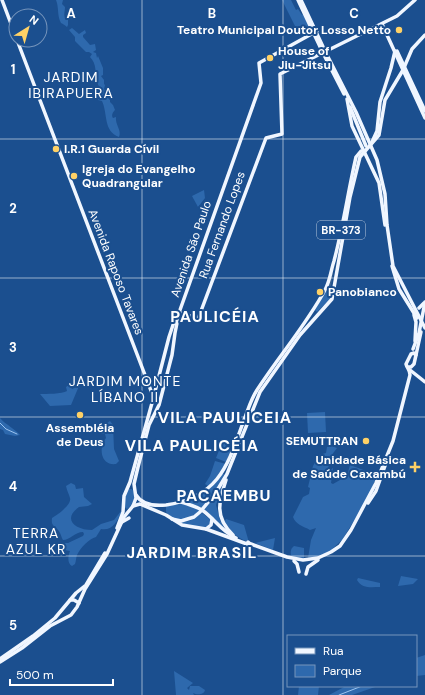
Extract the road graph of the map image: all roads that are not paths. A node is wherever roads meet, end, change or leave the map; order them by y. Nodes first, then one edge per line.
1 (2, 0) edge
2 (299, 0) edge
3 (415, 0) edge
4 (8, 16) edge
5 (383, 23) junction
6 (315, 32) junction
7 (425, 35) edge
8 (20, 48) edge
9 (394, 51) junction
10 (324, 52) junction
11 (408, 59) junction
12 (398, 60) junction
13 (393, 62) junction
14 (392, 68) junction
15 (402, 69) junction
16 (408, 74) junction
17 (392, 77) junction
18 (397, 81) junction
19 (347, 99) junction
20 (352, 104) junction
21 (425, 111) edge
22 (425, 118) edge
23 (375, 136) junction
24 (366, 146) junction
25 (378, 163) junction
26 (372, 165) junction
27 (346, 212) junction
28 (386, 212) junction
29 (392, 257) junction
30 (395, 273) junction
31 (404, 287) junction
32 (326, 288) junction
33 (333, 292) junction
34 (411, 296) dead end
35 (425, 302) edge
36 (411, 305) junction
37 (313, 309) junction
38 (179, 312) junction
39 (413, 312) junction
40 (319, 314) junction
41 (423, 318) edge
42 (167, 342) junction
43 (174, 342) junction
44 (413, 349) junction
45 (412, 354) junction
46 (416, 355) junction
47 (414, 364) junction
48 (408, 368) junction
49 (413, 373) junction
50 (425, 382) edge
51 (155, 394) junction
52 (252, 400) junction
53 (152, 403) junction
54 (160, 403) junction
55 (253, 407) junction
56 (150, 409) junction
57 (249, 412) junction
58 (155, 414) junction
59 (230, 458) junction
60 (227, 464) junction
61 (228, 471) junction
62 (126, 490) junction
63 (135, 492) junction
64 (180, 502) junction
65 (168, 504) junction
66 (123, 507) junction
67 (132, 507) junction
68 (166, 515) junction
69 (129, 518) dead end
70 (172, 519) junction
71 (212, 519) junction
72 (121, 523) junction
73 (206, 529) junction
74 (240, 540) junction
75 (248, 544) junction
76 (318, 560) junction
77 (294, 561) junction
78 (305, 561) junction
79 (299, 572) dead end
80 (306, 574) dead end
81 (70, 600) junction
82 (78, 603) junction
83 (59, 613) junction
84 (69, 616) junction
85 (59, 622) junction
86 (0, 659) edge
87 (0, 662) edge

1 - 4 main road
2 - 6 main road
3 - 5 main road
5 - 9 main road
5 - 10 main road
5 - 15 main road
6 - 10 main road
6 - 38 main road, Avenida São Paulo
7 - 11 main road, BR-373
8 - 51 main road, Avenida Raposo Tavares
9 - 12 main road
9 - 13 main road
10 - 19 main road
10 - 20 main road
10 - 38 main road, Rua Fernando Lopes
11 - 15 main road, BR-373
11 - 16 main road
12 - 13 main road
12 - 15 main road
12 - 15 main road
13 - 14 main road
14 - 15 main road
14 - 17 main road
15 - 16 main road
15 - 18 main road, BR-373
15 - 22 main road
16 - 21 main road
17 - 18 main road
17 - 23 main road
18 - 27 main road, BR-373
19 - 24 main road
19 - 26 main road
20 - 23 main road
20 - 25 main road
23 - 24 main road, BR-373
24 - 27 main road, BR-373
25 - 26 main road
25 - 26 main road
25 - 28 main road
26 - 28 main road
27 - 32 main road, BR-373
27 - 33 main road, BR-373
28 - 29 main road
28 - 30 main road
29 - 30 main road
29 - 30 main road
30 - 31 main road
30 - 36 main road
31 - 34 main road
31 - 36 main road
32 - 33 main road
32 - 37 main road, BR-373
33 - 40 main road, BR-373
35 - 41 main road
36 - 39 main road
36 - 41 main road
37 - 40 main road
37 - 52 main road, BR-373
38 - 42 main road
38 - 43 main road, Avenida São Paulo
39 - 41 main road
39 - 44 main road
40 - 55 main road, BR-373
41 - 44 main road
41 - 46 main road
42 - 43 main road
42 - 51 main road
43 - 54 main road, Avenida São Paulo
44 - 45 main road
45 - 46 main road
45 - 48 main road
46 - 47 main road
47 - 48 main road
47 - 49 main road
48 - 49 main road
48 - 78 main road
49 - 50 main road
49 - 76 main road
51 - 53 main road
51 - 54 main road
52 - 55 main road
52 - 57 main road, BR-373
53 - 54 main road
53 - 56 main road
54 - 58 main road, Avenida São Paulo
55 - 57 main road, BR-373
56 - 58 main road
56 - 62 main road
57 - 59 main road, BR-373
57 - 61 main road, BR-373
58 - 63 main road, Avenida São Paulo
59 - 60 main road, BR-373
59 - 61 main road
60 - 61 main road
60 - 64 main road, BR-373
61 - 70 main road, BR-373
61 - 74 main road
62 - 63 main road
62 - 66 main road
63 - 65 main road, BR-373
63 - 67 main road, Avenida São Paulo
64 - 65 main road, BR-373
64 - 71 main road
65 - 68 main road
66 - 67 main road
66 - 81 main road
67 - 68 main road
67 - 72 main road, Avenida São Paulo
68 - 70 main road
69 - 72 main road
70 - 73 main road
71 - 73 main road
71 - 74 main road
72 - 82 main road, Avenida São Paulo
73 - 75 main road
74 - 75 main road
75 - 77 main road
75 - 78 main road
76 - 78 main road
76 - 80 main road
77 - 78 main road
77 - 79 main road
81 - 82 main road
81 - 83 main road
82 - 84 main road, Avenida São Paulo
83 - 84 main road
83 - 85 main road
83 - 86 main road
84 - 85 main road, Avenida São Paulo
85 - 87 main road, Avenida São Paulo

